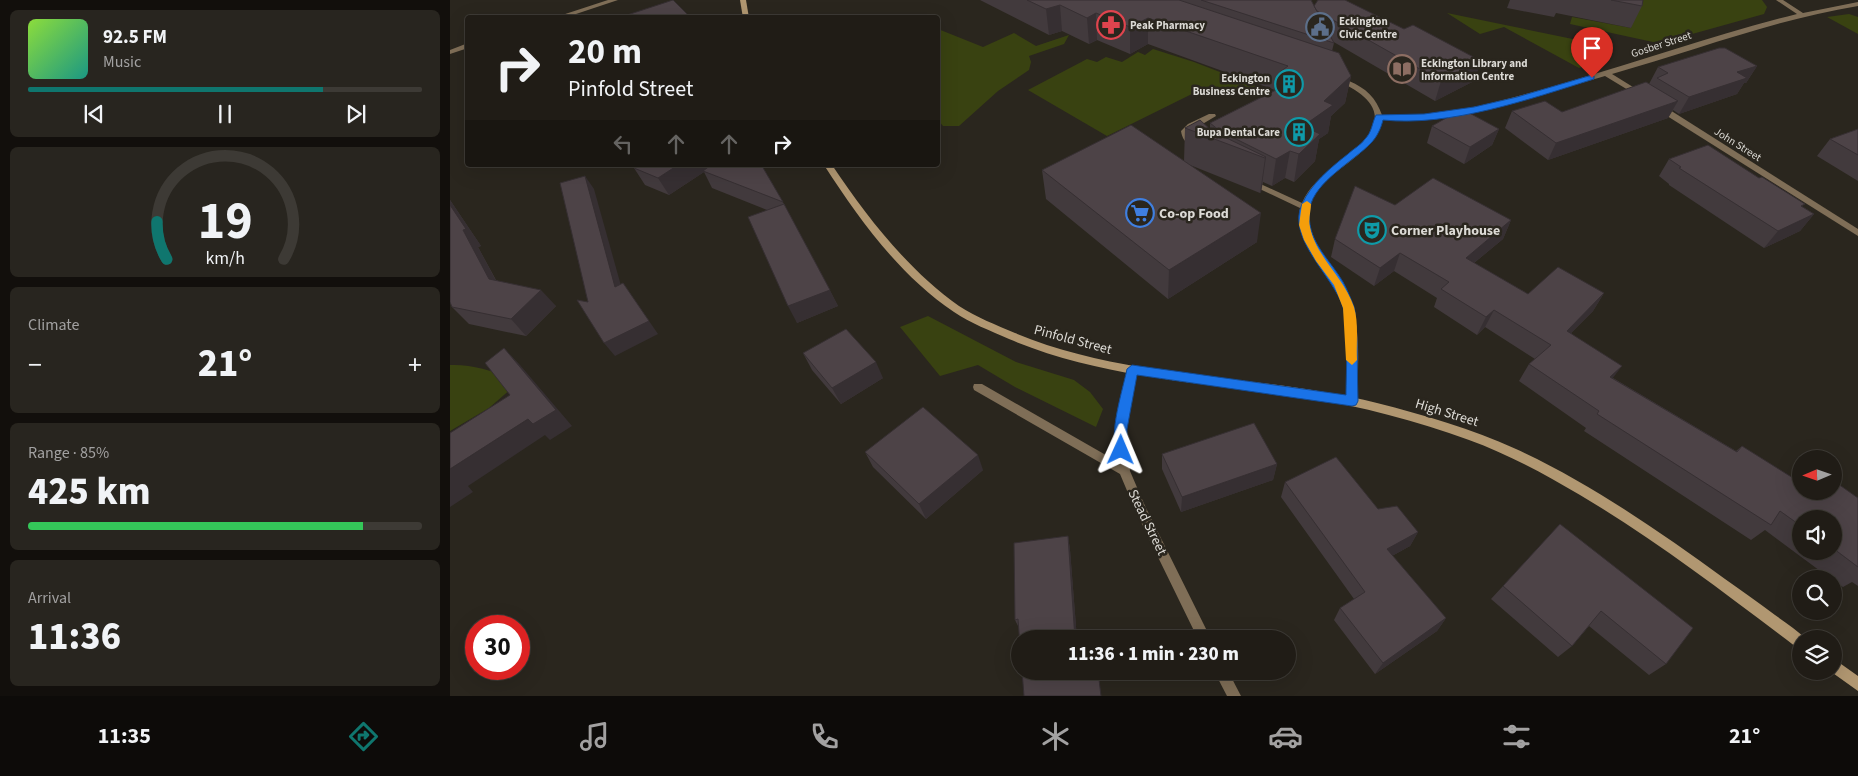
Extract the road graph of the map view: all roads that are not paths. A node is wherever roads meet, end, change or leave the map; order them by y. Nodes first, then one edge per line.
1 (615, 0) edge
2 (743, 0) edge
3 (1779, 0) edge
4 (1858, 4) edge
5 (566, 15) edge
6 (746, 15) edge
7 (1803, 15) junction
8 (465, 47) edge
9 (450, 52) edge
10 (1326, 73) edge
11 (1606, 73) junction
12 (1212, 116) dead end
13 (1379, 117) junction
14 (1200, 150) edge
15 (829, 167) edge
16 (1246, 180) edge
17 (1305, 207) junction
18 (1858, 233) edge
19 (1132, 369) junction
20 (978, 387) dead end
21 (1352, 401) junction
22 (1124, 471) junction
23 (1201, 630) edge
24 (1792, 635) edge
25 (1842, 672) edge
26 (1226, 680) edge
27 (1858, 684) edge
28 (1234, 696) edge

1 - 5 street
2 - 6 main road
3 - 7 street
4 - 7 street, Gosber Street
7 - 11 street, Gosber Street
8 - 9 street
10 - 13 street
11 - 13 street, Gosber Street
11 - 18 street, John Street
12 - 14 street
13 - 17 street
15 - 19 main road, Pinfold Street
16 - 17 street
17 - 21 street
19 - 21 main road, Pinfold Street
19 - 22 street, Stead Street
20 - 22 street
21 - 24 main road, High Street
22 - 23 street, Stead Street
25 - 27 main road
26 - 28 street

